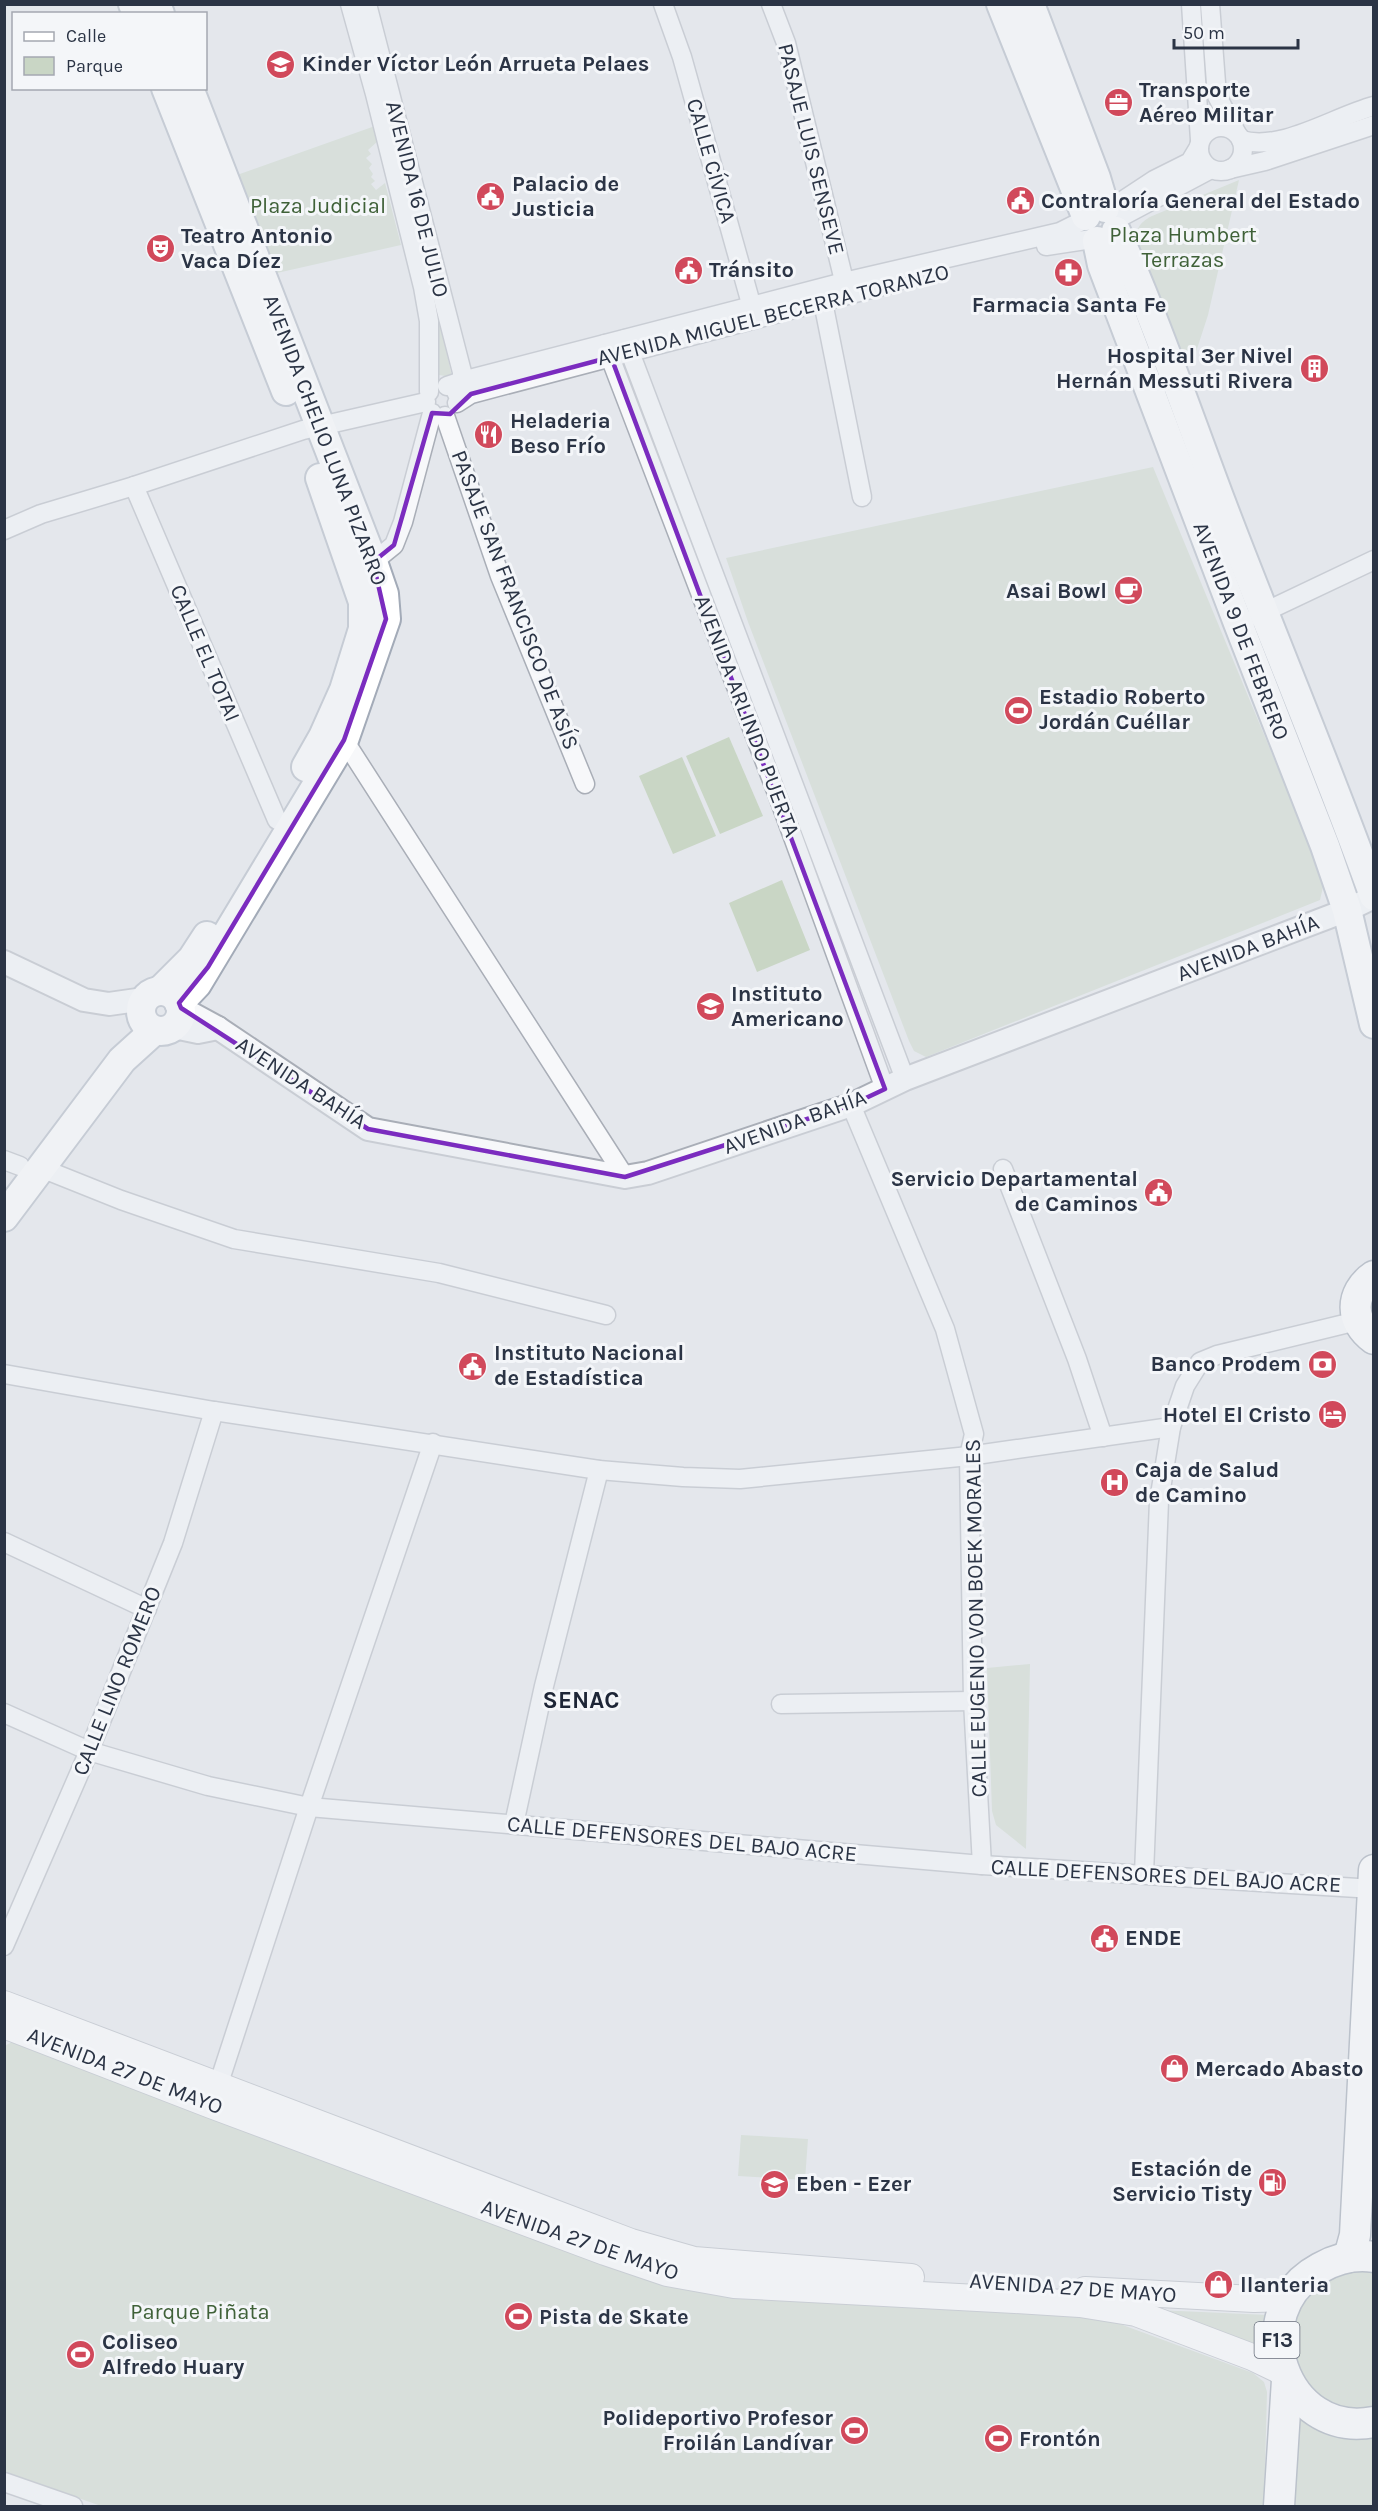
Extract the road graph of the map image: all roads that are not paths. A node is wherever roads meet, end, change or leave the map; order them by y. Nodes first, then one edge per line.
1 (350, 4) edge
2 (367, 4) edge
3 (663, 4) edge
4 (771, 4) edge
5 (1001, 4) edge
6 (1030, 4) edge
7 (1191, 4) edge
8 (1210, 4) edge
9 (167, 90) edge
10 (190, 90) edge
11 (1374, 106) edge
12 (1374, 125) edge
13 (1239, 137) junction
14 (1200, 143) junction
15 (1211, 169) junction
16 (1230, 169) junction
17 (1101, 223) junction
18 (846, 288) junction
19 (823, 302) junction
20 (753, 313) junction
21 (628, 346) junction
22 (608, 350) junction
23 (458, 358) junction
24 (492, 373) junction
25 (444, 398) junction
26 (311, 428) junction
27 (134, 486) junction
28 (862, 497) dead end
29 (4, 530) edge
30 (1374, 560) edge
31 (363, 566) junction
32 (1264, 612) junction
33 (1238, 623) junction
34 (344, 740) junction
35 (585, 784) dead end
36 (277, 820) junction
37 (1374, 896) edge
38 (1347, 910) junction
39 (4, 962) edge
40 (162, 1011) junction
41 (1374, 1024) edge
42 (895, 1084) junction
43 (851, 1105) junction
44 (1003, 1169) dead end
45 (17, 1170) edge
46 (625, 1177) junction
47 (4, 1217) edge
48 (1371, 1274) edge
49 (606, 1315) dead end
50 (1367, 1334) edge
51 (4, 1374) edge
52 (214, 1411) junction
53 (1171, 1427) junction
54 (1103, 1437) junction
55 (432, 1443) junction
56 (969, 1455) junction
57 (599, 1470) junction
58 (4, 1542) edge
59 (147, 1609) junction
60 (973, 1701) junction
61 (781, 1704) dead end
62 (4, 1713) edge
63 (89, 1751) junction
64 (309, 1807) junction
65 (514, 1824) junction
66 (982, 1865) junction
67 (1144, 1874) junction
68 (1373, 1882) edge
69 (4, 1946) edge
70 (4, 2004) edge
71 (4, 2025) edge
72 (215, 2095) junction
73 (1361, 2257) edge
74 (1289, 2298) junction
75 (1285, 2376) junction
76 (1374, 2422) edge
77 (5, 2482) edge
78 (73, 2506) edge
79 (1279, 2506) edge

1 - 25 street, AVENIDA 16 DE JULIO
2 - 23 street, AVENIDA 16 DE JULIO
3 - 20 street, CALLE CÍVICA
4 - 18 street, PASAJE LUIS SENSEVE
5 - 17 main road, AVENIDA 9 DE FEBRERO
6 - 17 main road, AVENIDA 9 DE FEBRERO
7 - 14 street
8 - 13 street
9 - 26 main road, AVENIDA CHELIO LUNA PIZARRO
10 - 26 main road, AVENIDA CHELIO LUNA PIZARRO
11 - 13 street
12 - 16 street
13 - 14 street
13 - 16 street
14 - 15 street
14 - 17 street, AVENIDA MIGUEL BECERRA TORANZO
15 - 16 street
15 - 17 street, AVENIDA MIGUEL BECERRA TORANZO
17 - 18 street, AVENIDA MIGUEL BECERRA TORANZO
17 - 32 main road, AVENIDA 9 DE FEBRERO
17 - 33 main road, AVENIDA 9 DE FEBRERO
18 - 19 street, AVENIDA MIGUEL BECERRA TORANZO
18 - 20 street, AVENIDA MIGUEL BECERRA TORANZO
19 - 20 street, AVENIDA MIGUEL BECERRA TORANZO
19 - 28 street
20 - 21 street, AVENIDA MIGUEL BECERRA TORANZO
21 - 22 street, AVENIDA MIGUEL BECERRA TORANZO
21 - 42 street, AVENIDA ARLINDO PUERTA
22 - 24 street, AVENIDA MIGUEL BECERRA TORANZO
22 - 25 street, AVENIDA MIGUEL BECERRA TORANZO
22 - 42 street, AVENIDA ARLINDO PUERTA
23 - 24 street
23 - 25 street, AVENIDA 16 DE JULIO
24 - 25 street, AVENIDA MIGUEL BECERRA TORANZO
25 - 26 street, AVENIDA MIGUEL BECERRA TORANZO
25 - 31 street, AVENIDA 16 DE JULIO
25 - 35 street, PASAJE SAN FRANCISCO DE ASÍS
26 - 27 street, AVENIDA MIGUEL BECERRA TORANZO
26 - 31 main road, AVENIDA CHELIO LUNA PIZARRO
27 - 29 street, AVENIDA MIGUEL BECERRA TORANZO
27 - 36 street, CALLE EL TOTAI
30 - 32 street
31 - 34 main road, AVENIDA CHELIO LUNA PIZARRO
31 - 36 main road, AVENIDA CHELIO LUNA PIZARRO
32 - 33 street
32 - 37 main road, AVENIDA 9 DE FEBRERO
33 - 38 main road, AVENIDA 9 DE FEBRERO
34 - 40 main road, AVENIDA CHELIO LUNA PIZARRO
34 - 46 street
36 - 40 main road, AVENIDA CHELIO LUNA PIZARRO
37 - 38 street, AVENIDA BAHÍA
38 - 41 main road, AVENIDA 9 DE FEBRERO
38 - 42 street, AVENIDA BAHÍA
39 - 40 street, AVENIDA BAHÍA
40 - 45 main road
40 - 46 street, AVENIDA BAHÍA
42 - 43 street, AVENIDA BAHÍA
43 - 46 street, AVENIDA BAHÍA
43 - 56 street, CALLE EUGENIO VON BOEK MORALES
44 - 54 street
45 - 47 main road
45 - 49 street
48 - 50 highway
50 - 53 street
51 - 52 street
52 - 55 street
52 - 59 street, CALLE LINO ROMERO
53 - 54 street
53 - 67 street
54 - 56 street
55 - 57 street
55 - 64 street
56 - 57 street
56 - 60 street, CALLE EUGENIO VON BOEK MORALES
57 - 65 street
58 - 59 street
59 - 63 street, CALLE LINO ROMERO
60 - 61 street
60 - 66 street, CALLE EUGENIO VON BOEK MORALES
62 - 63 street, CALLE DEFENSORES DEL BAJO ACRE
63 - 64 street, CALLE DEFENSORES DEL BAJO ACRE
63 - 69 street, CALLE LINO ROMERO
64 - 65 street, CALLE DEFENSORES DEL BAJO ACRE
64 - 72 street
65 - 66 street, CALLE DEFENSORES DEL BAJO ACRE
66 - 67 street, CALLE DEFENSORES DEL BAJO ACRE
67 - 68 street, CALLE DEFENSORES DEL BAJO ACRE
68 - 73 highway, F13
70 - 72 main road, AVENIDA 27 DE MAYO
71 - 72 main road, AVENIDA 27 DE MAYO
72 - 74 main road, AVENIDA 27 DE MAYO
72 - 75 main road, AVENIDA 27 DE MAYO
73 - 74 highway, F13
74 - 75 highway, F13
75 - 76 highway, F13
75 - 79 highway, F13
77 - 78 street

